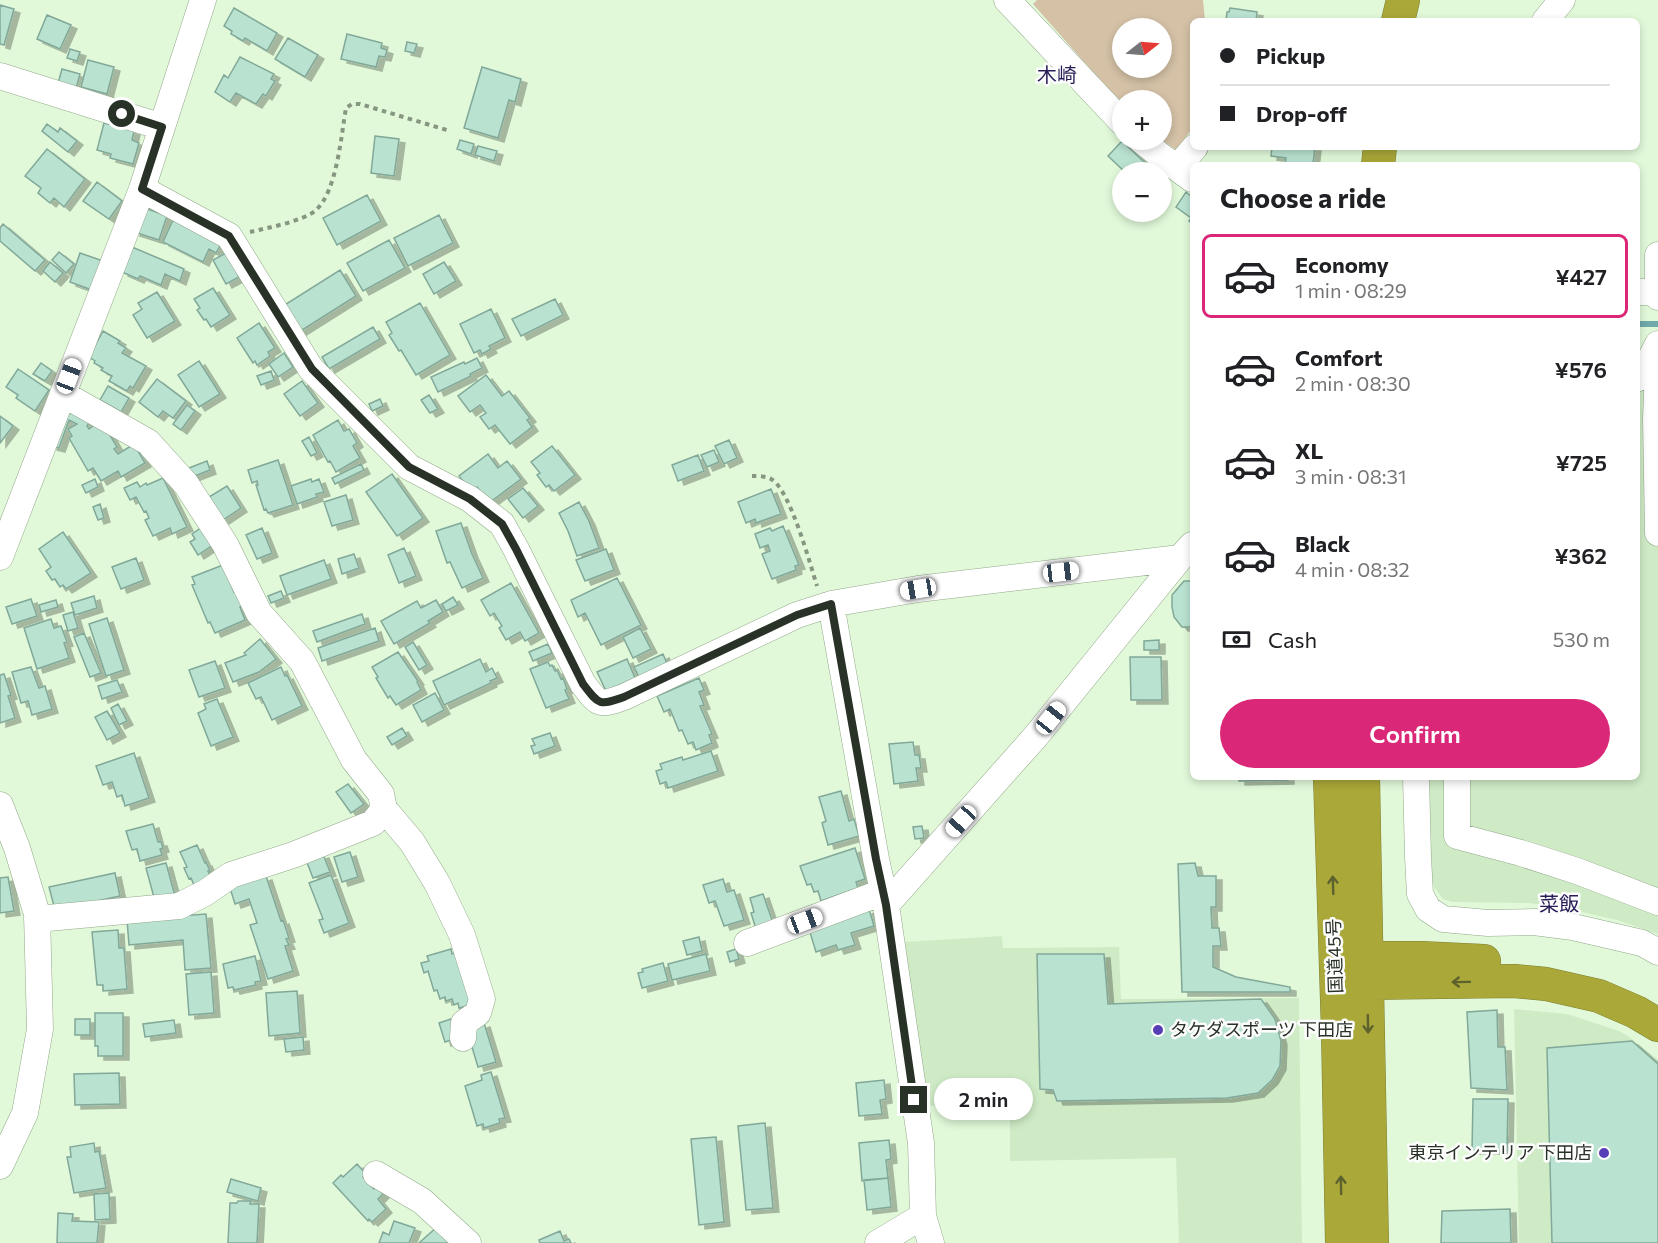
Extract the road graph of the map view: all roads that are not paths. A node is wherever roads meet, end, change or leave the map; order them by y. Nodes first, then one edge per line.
1 (203, 0) edge
2 (1007, 0) edge
3 (1403, 0) edge
4 (1562, 0) edge
5 (1399, 18) edge
6 (1547, 18) edge
7 (0, 76) edge
8 (1112, 111) edge
9 (162, 127) junction
10 (1154, 150) edge
11 (1194, 150) edge
12 (1185, 173) edge
13 (142, 189) junction
14 (1658, 255) edge
15 (1640, 292) edge
16 (1658, 294) edge
17 (1658, 344) edge
18 (1658, 368) edge
19 (1640, 377) edge
20 (63, 394) junction
21 (1646, 419) edge
22 (1658, 463) edge
23 (1658, 533) edge
24 (1186, 551) edge
25 (0, 557) edge
26 (828, 605) junction
27 (1330, 780) edge
28 (1363, 780) edge
29 (1416, 780) edge
30 (1457, 780) edge
31 (0, 805) edge
32 (384, 809) junction
33 (885, 899) junction
34 (1658, 902) edge
35 (1658, 908) edge
36 (37, 919) junction
37 (747, 943) dead end
38 (1650, 948) edge
39 (1336, 970) junction
40 (1367, 970) junction
41 (1658, 1002) edge
42 (1658, 1025) edge
43 (463, 1038) dead end
44 (0, 1166) edge
45 (376, 1174) dead end
46 (923, 1216) junction
47 (468, 1243) edge
48 (878, 1243) edge
49 (931, 1243) edge
50 (1342, 1243) edge
51 (1372, 1243) edge

1 - 9 street
2 - 8 street
3 - 5 highway
4 - 6 street
7 - 9 street
9 - 13 street
10 - 12 street
11 - 12 street
13 - 20 street
13 - 26 street
14 - 16 street
15 - 16 street
17 - 19 street
18 - 21 street
20 - 25 street
20 - 32 street
21 - 22 street
22 - 23 street
24 - 26 street
24 - 33 street
26 - 33 street
39 -> 27 highway, 国道45号
28 - 40 highway, 国道45号
29 - 38 street
30 - 34 street
31 - 36 street
32 - 36 street
32 - 43 street
33 - 37 street
33 - 46 street
35 - 38 street
36 - 44 street
39 - 40 highway
50 -> 39 highway, 国道45号
40 - 41 highway
42 -> 40 highway
40 -> 51 highway, 国道45号
45 - 47 street
46 - 48 street
46 - 49 street

